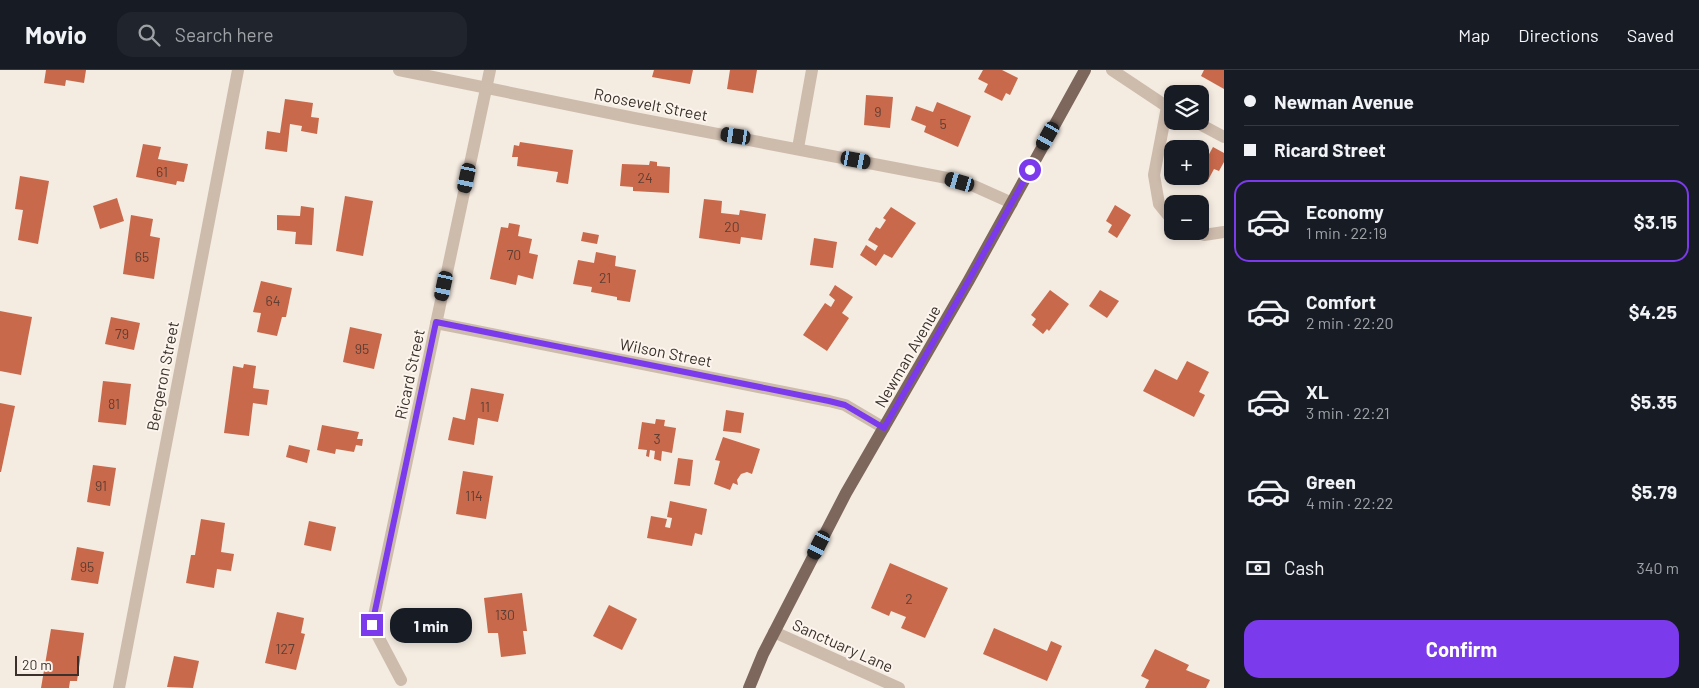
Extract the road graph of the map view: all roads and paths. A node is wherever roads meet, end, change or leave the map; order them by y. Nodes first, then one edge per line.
1 (238, 70) edge
2 (399, 70) edge
3 (490, 70) edge
4 (812, 70) edge
5 (1085, 70) edge
6 (1112, 70) edge
7 (486, 88) junction
8 (1164, 104) edge
9 (1209, 129) edge
10 (1165, 130) edge
11 (1224, 137) edge
12 (798, 148) junction
13 (1012, 203) junction
14 (1164, 210) edge
15 (1224, 232) edge
16 (1209, 234) edge
17 (436, 322) junction
18 (884, 428) junction
19 (774, 632) junction
20 (401, 680) dead end
21 (119, 688) edge
22 (748, 688) edge
23 (899, 688) edge

1 - 21 street, Bergeron Street
2 - 7 street, Roosevelt Street
3 - 7 street, Ricard Street
4 - 12 street
5 - 13 main road, Newman Avenue
6 - 8 street
7 - 12 street, Roosevelt Street
7 - 17 street, Ricard Street
9 - 11 street
10 - 14 street
12 - 13 street, Roosevelt Street
13 - 18 main road, Newman Avenue
15 - 16 street
17 - 18 street, Wilson Street
17 - 20 street, Ricard Street
18 - 19 main road, Newman Avenue
19 - 22 main road, Newman Avenue
19 - 23 street, Sanctuary Lane

